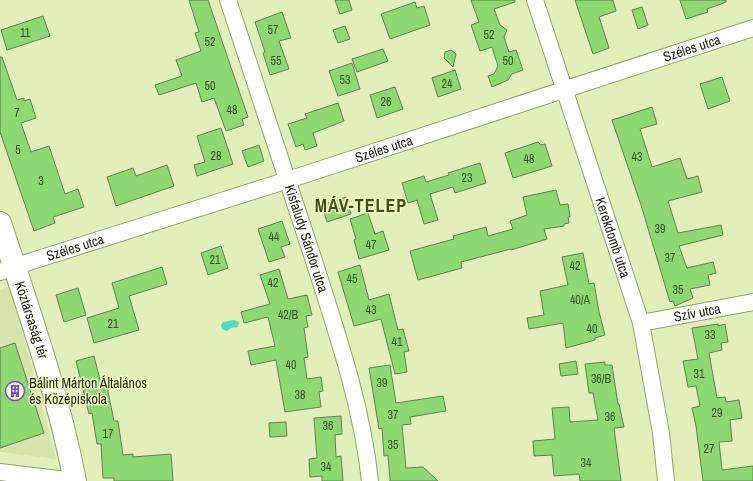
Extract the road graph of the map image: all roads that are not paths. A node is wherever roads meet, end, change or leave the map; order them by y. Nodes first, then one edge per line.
1 (228, 0) edge
2 (535, 0) edge
3 (753, 28) edge
4 (565, 90) junction
5 (288, 180) junction
6 (0, 223) edge
7 (7, 270) edge
8 (753, 302) edge
9 (641, 323) junction
10 (0, 472) edge
11 (75, 481) edge
12 (370, 481) edge
13 (666, 481) edge

1 - 5 street, Kisfaludy Sándor utca
2 - 4 street, Kerekdomb utca
3 - 4 street, Széles utca
4 - 5 street, Széles utca
4 - 9 street, Kerekdomb utca
5 - 7 street, Széles utca
5 - 12 street, Kisfaludy Sándor utca
6 - 7 street, Köztársaság tér
7 - 11 street, Köztársaság tér
8 - 9 street, Szív utca
9 - 13 street, Kerekdomb utca
10 - 11 street, Köztársaság tér

